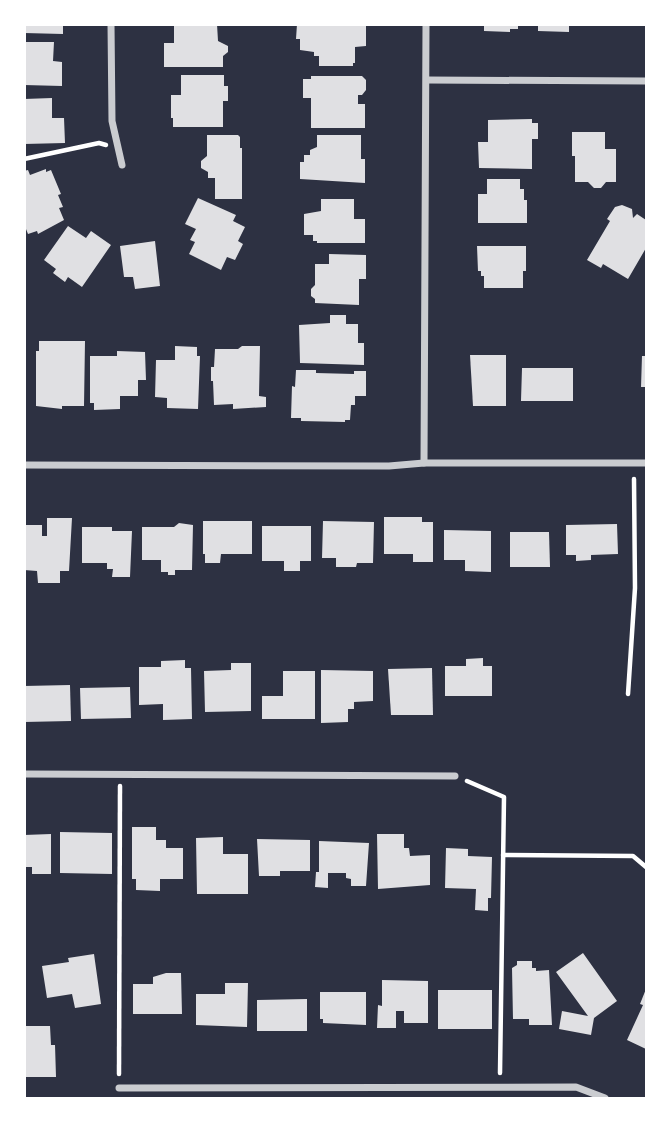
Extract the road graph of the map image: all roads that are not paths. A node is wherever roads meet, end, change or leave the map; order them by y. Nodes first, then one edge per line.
1 (111, 24) edge
2 (426, 24) edge
3 (427, 80) junction
4 (646, 81) edge
5 (122, 165) dead end
6 (424, 463) junction
7 (646, 463) edge
8 (24, 465) edge
9 (24, 774) edge
10 (455, 776) road end
11 (119, 1088) road end
12 (605, 1098) edge

1 - 5 street
2 - 3 street
3 - 4 street
3 - 6 street
6 - 7 street
6 - 8 street
9 - 10 street
11 - 12 street

